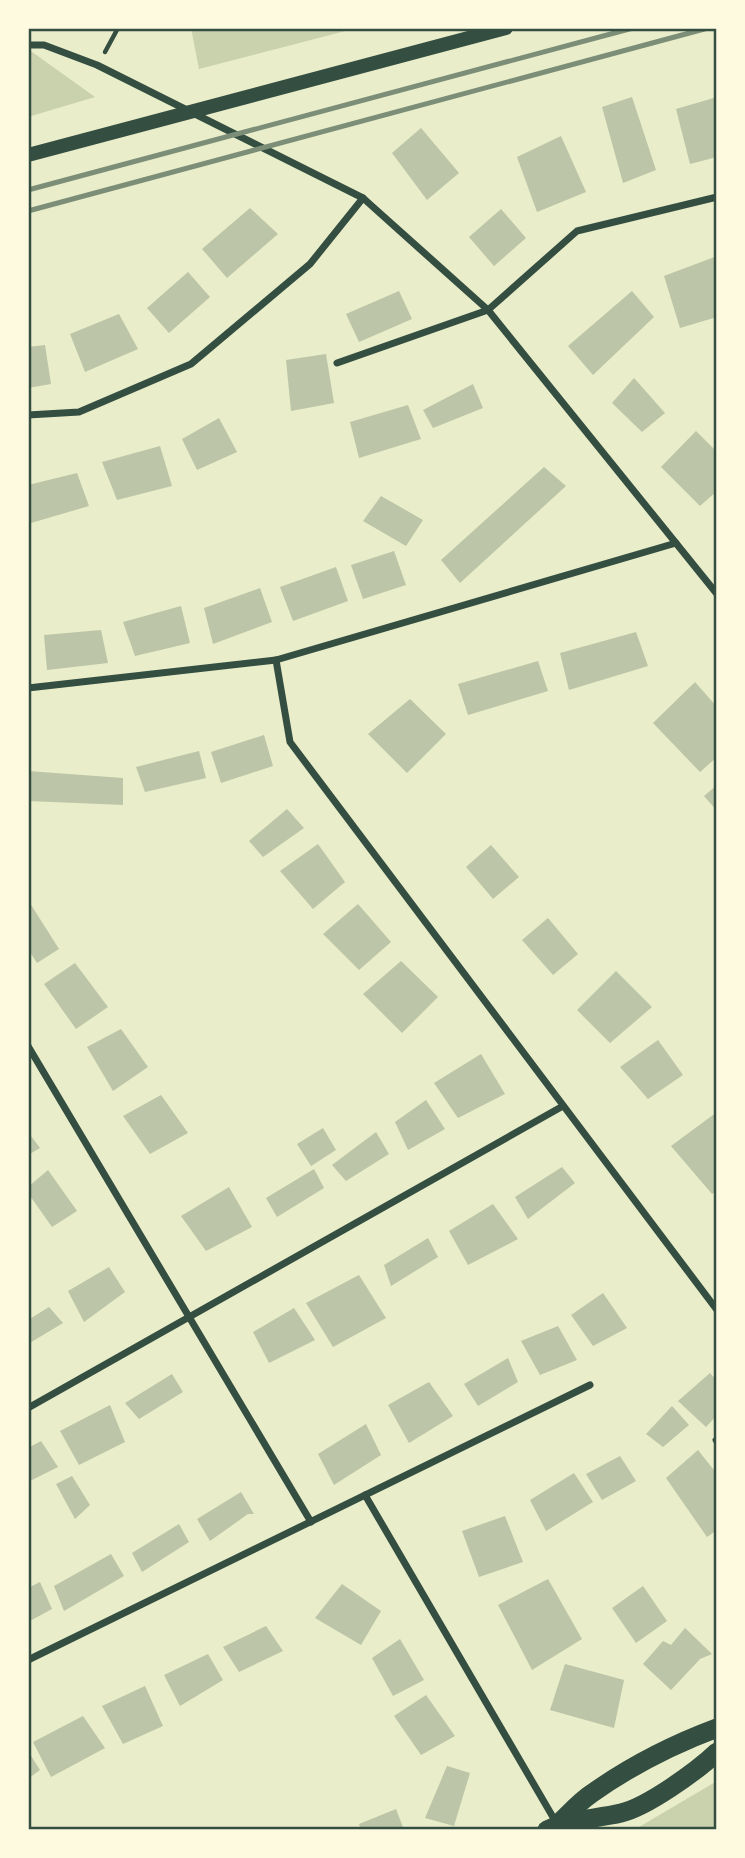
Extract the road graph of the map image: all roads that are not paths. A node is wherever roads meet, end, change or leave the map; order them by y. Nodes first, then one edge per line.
1 (506, 28) edge
2 (28, 45) edge
3 (28, 155) edge
4 (717, 197) edge
5 (363, 198) junction
6 (488, 310) junction
7 (337, 363) dead end
8 (28, 415) edge
9 (676, 543) junction
10 (717, 594) edge
11 (276, 660) junction
12 (28, 688) edge
13 (28, 1046) edge
14 (563, 1106) junction
15 (717, 1310) edge
16 (189, 1317) junction
17 (590, 1385) dead end
18 (28, 1408) edge
19 (365, 1495) junction
20 (311, 1522) junction
21 (28, 1660) edge
22 (717, 1728) edge
23 (717, 1752) edge
24 (552, 1827) edge

1 - 3 main road
2 - 5 street
4 - 6 street
5 - 6 street
5 - 8 street
6 - 7 street
6 - 9 street
9 - 10 street
9 - 11 street
11 - 12 street
11 - 14 street
13 - 16 street
14 - 15 street
14 - 16 street
16 - 18 street
16 - 20 street
17 - 19 street
19 - 20 street
19 - 24 street
20 - 21 street
22 - 24 highway
23 - 24 highway

